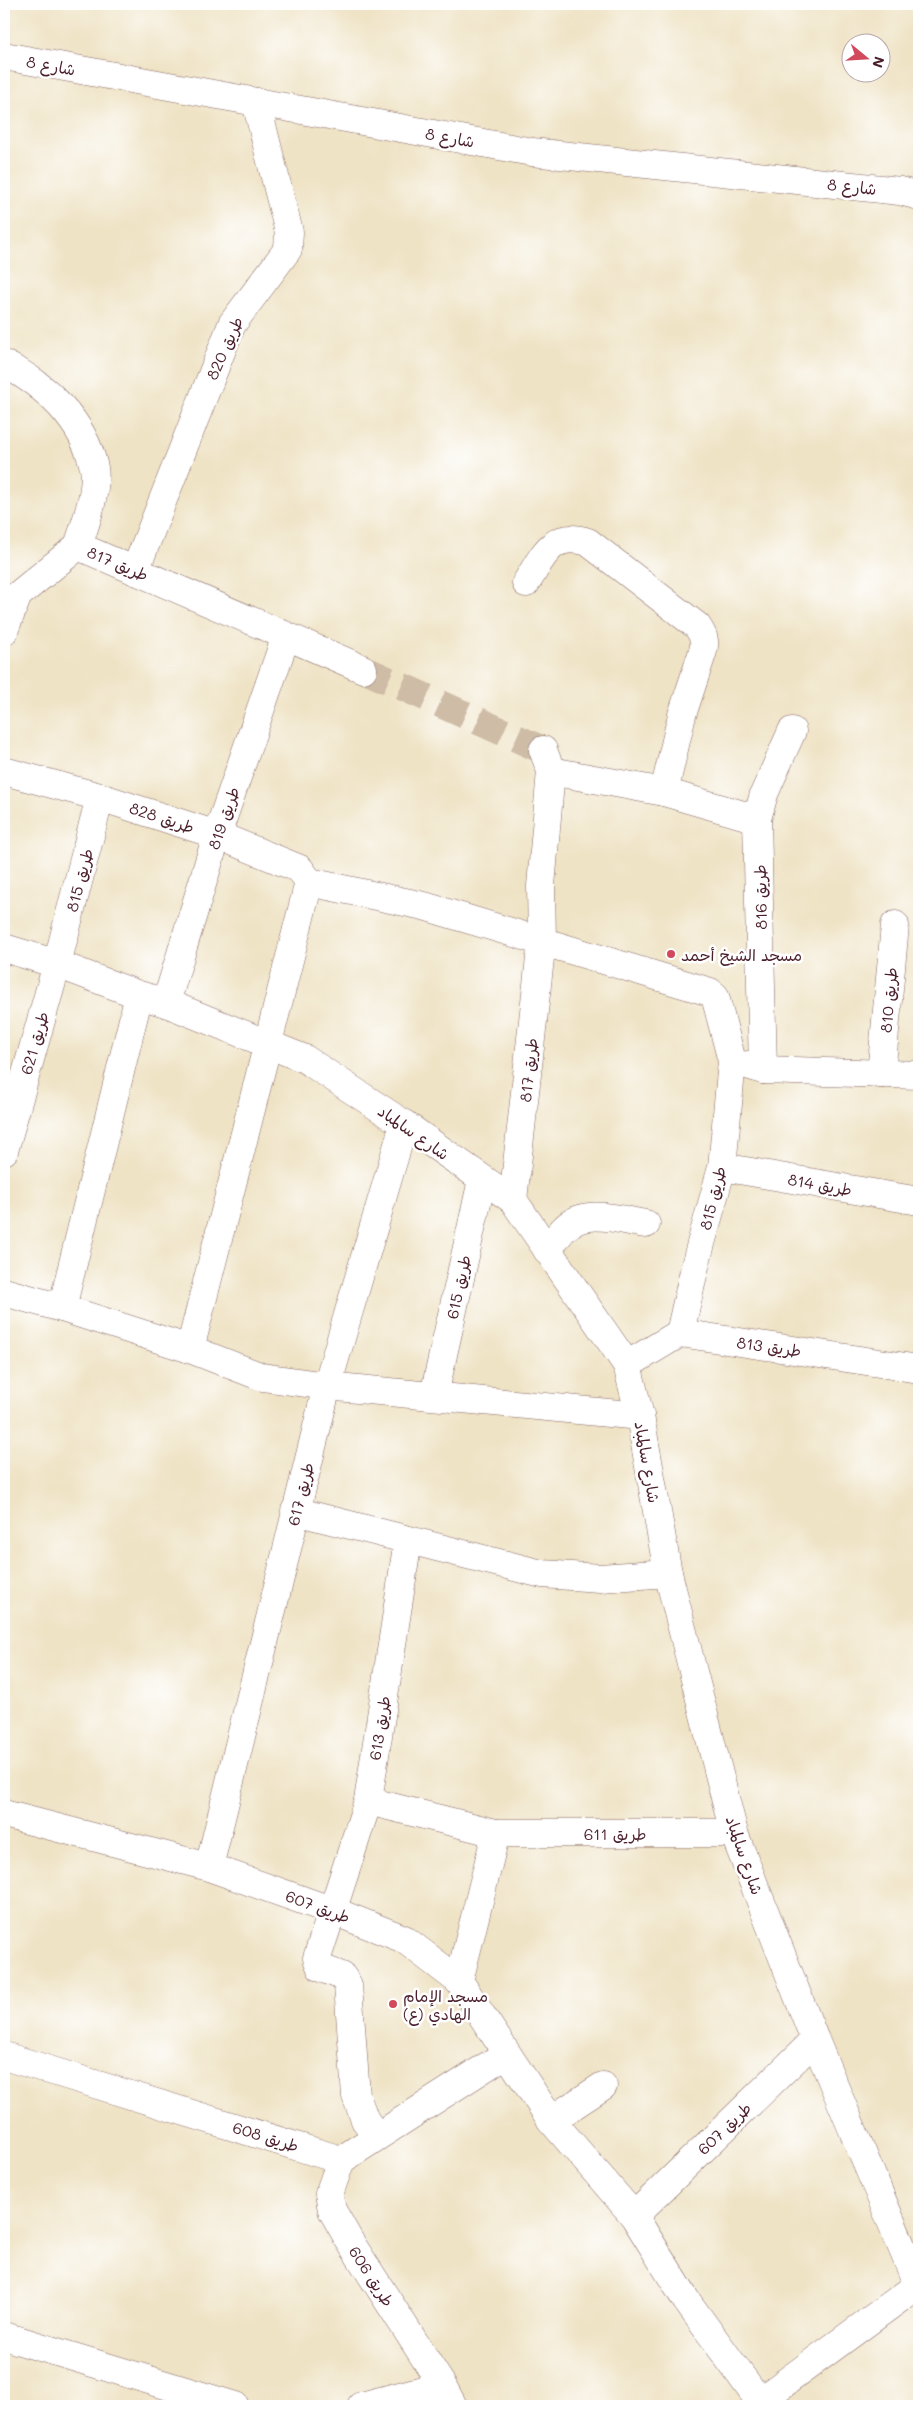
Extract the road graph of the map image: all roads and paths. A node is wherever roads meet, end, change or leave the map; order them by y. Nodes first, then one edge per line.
1 (4, 56) edge
2 (256, 102) junction
3 (913, 191) edge
4 (4, 364) edge
5 (78, 546) junction
6 (135, 571) junction
7 (526, 583) dead end
8 (4, 631) edge
9 (286, 636) junction
10 (363, 669) tunnel mouth
11 (792, 731) dead end
12 (4, 771) edge
13 (664, 792) junction
14 (100, 797) junction
15 (757, 819) junction
16 (217, 835) junction
17 (309, 882) junction
18 (895, 925) dead end
19 (542, 940) junction
20 (4, 948) edge
21 (57, 964) junction
22 (139, 995) junction
23 (166, 1003) junction
24 (267, 1045) junction
25 (732, 1061) junction
26 (763, 1070) junction
27 (881, 1074) junction
28 (919, 1075) edge
29 (404, 1124) junction
30 (4, 1151) edge
31 (722, 1167) junction
32 (482, 1180) junction
33 (513, 1200) junction
34 (919, 1201) edge
35 (646, 1224) dead end
36 (547, 1250) junction
37 (4, 1292) edge
38 (62, 1308) junction
39 (680, 1333) junction
40 (190, 1349) junction
41 (627, 1365) junction
42 (919, 1369) edge
43 (327, 1386) junction
44 (434, 1395) junction
45 (640, 1416) junction
46 (295, 1511) junction
47 (408, 1540) junction
48 (668, 1573) junction
49 (368, 1801) junction
50 (4, 1814) edge
51 (496, 1833) junction
52 (734, 1833) junction
53 (209, 1866) junction
54 (333, 1911) junction
55 (459, 1982) junction
56 (815, 2040) junction
57 (506, 2054) junction
58 (4, 2056) edge
59 (603, 2086) dead end
60 (551, 2120) junction
61 (377, 2136) junction
62 (341, 2160) junction
63 (634, 2216) junction
64 (918, 2286) edge
65 (4, 2336) edge
66 (447, 2395) edge
67 (762, 2404) edge
68 (235, 2406) edge
69 (361, 2406) edge

1 - 2 street, شارع 8
2 - 3 street, شارع 8
2 - 6 street, طريق 820
4 - 5 street, طريق 817
5 - 6 street, طريق 817
5 - 8 street
6 - 9 street, طريق 817
7 - 13 street
9 - 10 street, طريق 817
9 - 16 street, طريق 819
11 - 15 street, طريق 816
12 - 14 street, طريق 828
13 - 15 street
13 - 19 street, طريق 817
14 - 16 street, طريق 828
14 - 21 street, طريق 815
15 - 26 street, طريق 816
16 - 17 street, طريق 828
16 - 23 street, طريق 819
17 - 19 street, طريق 815
17 - 24 street
18 - 27 street, طريق 810
19 - 25 street, طريق 815
19 - 33 street, طريق 817
20 - 21 street, شارع سالمباد
21 - 22 street, شارع سالمباد
21 - 30 street, طريق 621
22 - 23 street, شارع سالمباد
22 - 38 street
23 - 24 street, شارع سالمباد
24 - 29 street, شارع سالمباد
24 - 40 street
25 - 26 street
25 - 31 street, طريق 815
26 - 27 street
27 - 28 street
29 - 32 street, شارع سالمباد
29 - 43 street, طريق 617
31 - 34 street, طريق 814
31 - 39 street, طريق 815
32 - 33 street, شارع سالمباد
32 - 44 street, طريق 615
33 - 36 street, شارع سالمباد
35 - 36 street
36 - 41 street, شارع سالمباد
37 - 38 street
38 - 40 street
39 - 41 street
39 - 42 street, طريق 813
40 - 43 street
41 - 45 street, شارع سالمباد
43 - 44 street
43 - 46 street, طريق 617
44 - 45 street
45 - 48 street, شارع سالمباد
46 - 47 street
46 - 53 street, طريق 617
47 - 48 street
47 - 49 street, طريق 613
48 - 52 street, شارع سالمباد
49 - 51 street, طريق 611
49 - 54 street, طريق 613
50 - 53 street, طريق 607
51 - 52 street, طريق 611
51 - 55 street
52 - 56 street, شارع سالمباد
53 - 54 street, طريق 607
54 - 55 street, طريق 607
54 - 61 street, طريق 613
55 - 57 street, طريق 607
56 - 63 street, طريق 607
56 - 64 street, شارع سالمباد
57 - 60 street, طريق 607
57 - 61 street
58 - 62 street, طريق 608
59 - 60 street
60 - 63 street, طريق 607
61 - 62 street
62 - 66 street, طريق 606
63 - 67 street, طريق 607
64 - 67 street
65 - 68 street
66 - 69 street, طريق 606

